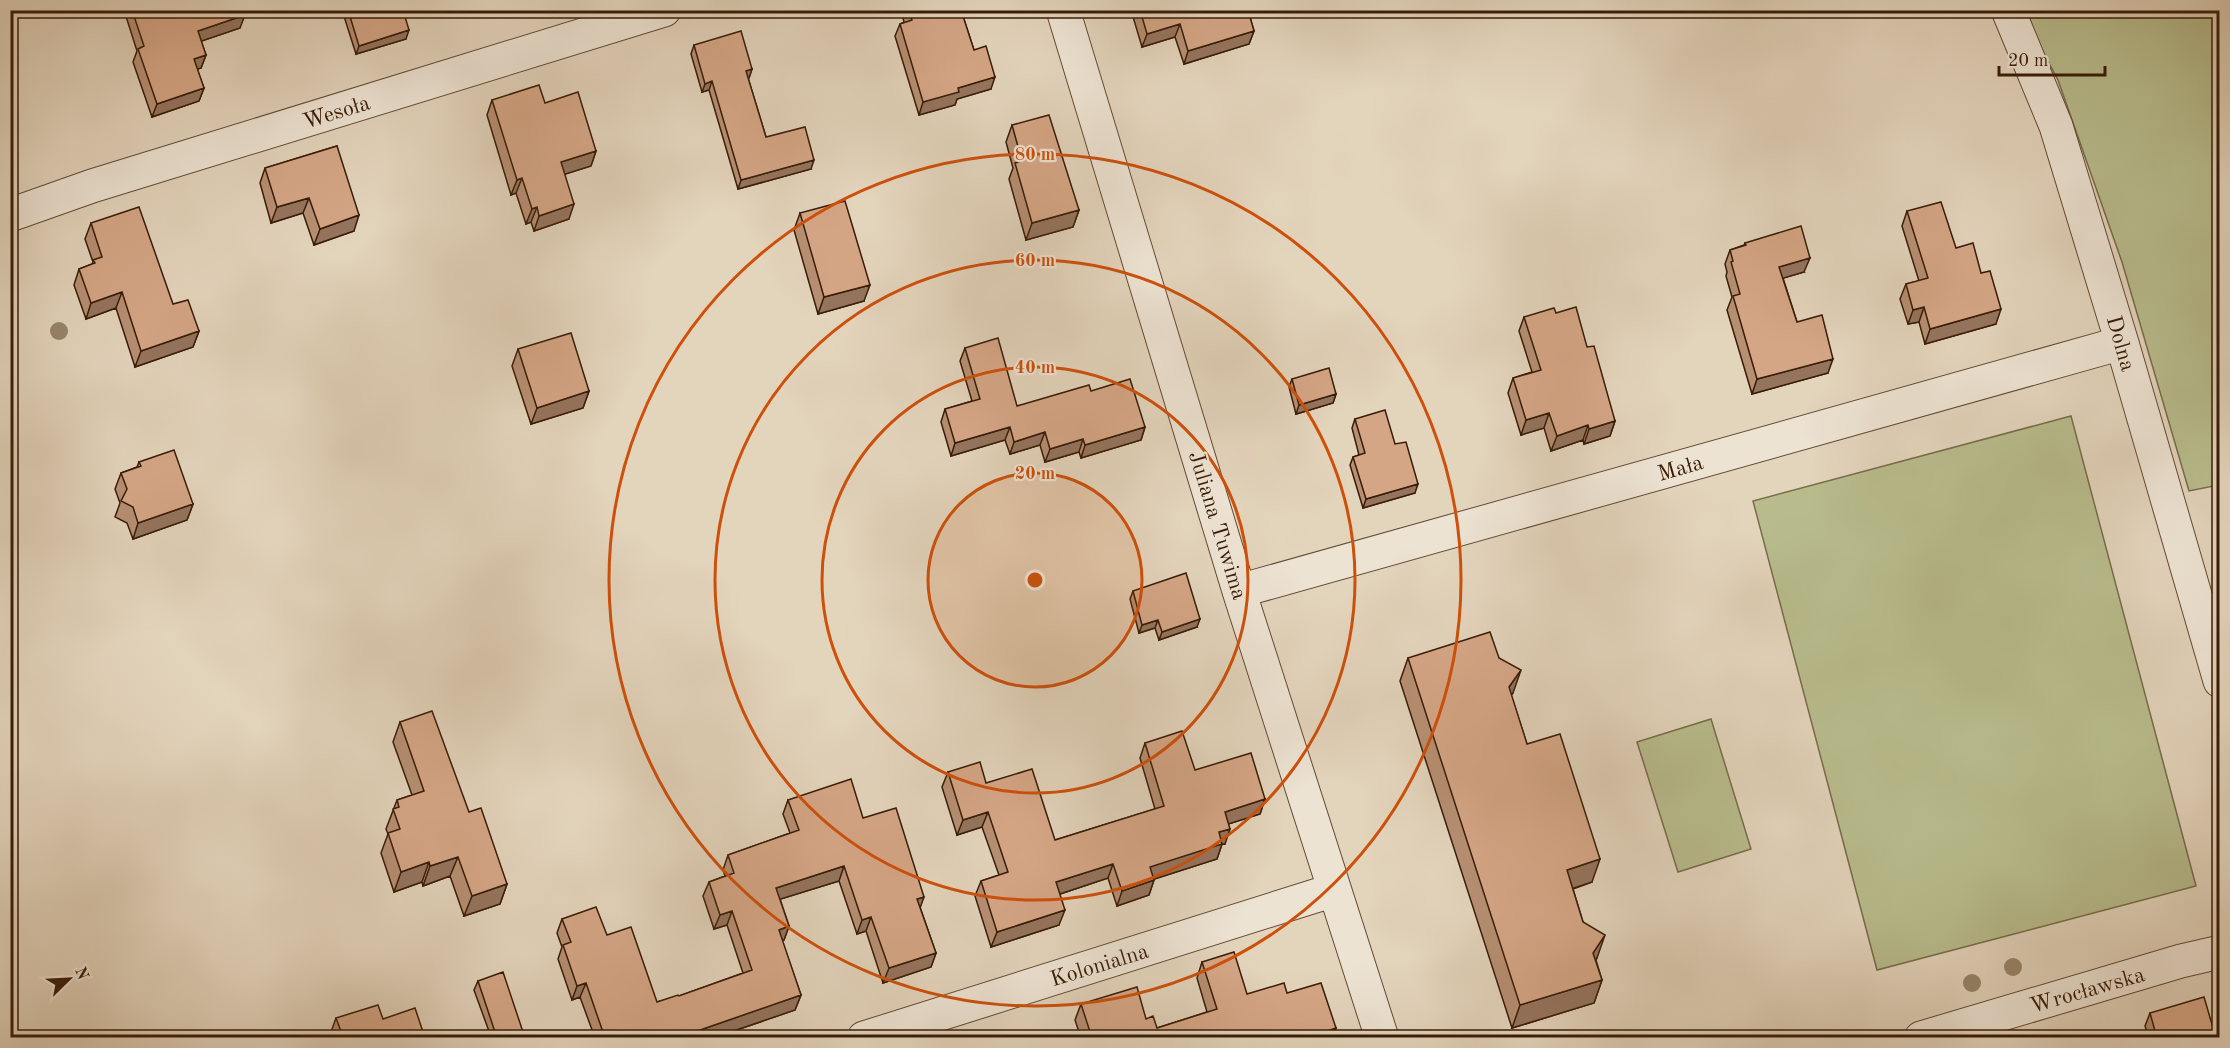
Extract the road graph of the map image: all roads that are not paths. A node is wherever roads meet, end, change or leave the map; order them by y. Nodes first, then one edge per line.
1 (664, 10) edge
2 (1063, 10) edge
3 (2008, 10) edge
4 (10, 215) edge
5 (2122, 344) junction
6 (1239, 591) junction
7 (2220, 681) edge
8 (1334, 890) junction
9 (2220, 952) edge
10 (864, 1038) edge
11 (1382, 1038) edge
12 (1921, 1038) edge

1 - 4 street, Wesoła
2 - 6 street, Juliana Tuwima
3 - 5 street, Dolna
5 - 6 street, Mała
5 - 7 street, Dolna
6 - 8 street, Juliana Tuwima
8 - 10 street, Kolonialna
8 - 11 street, Juliana Tuwima
9 - 12 street, Wrocławska

